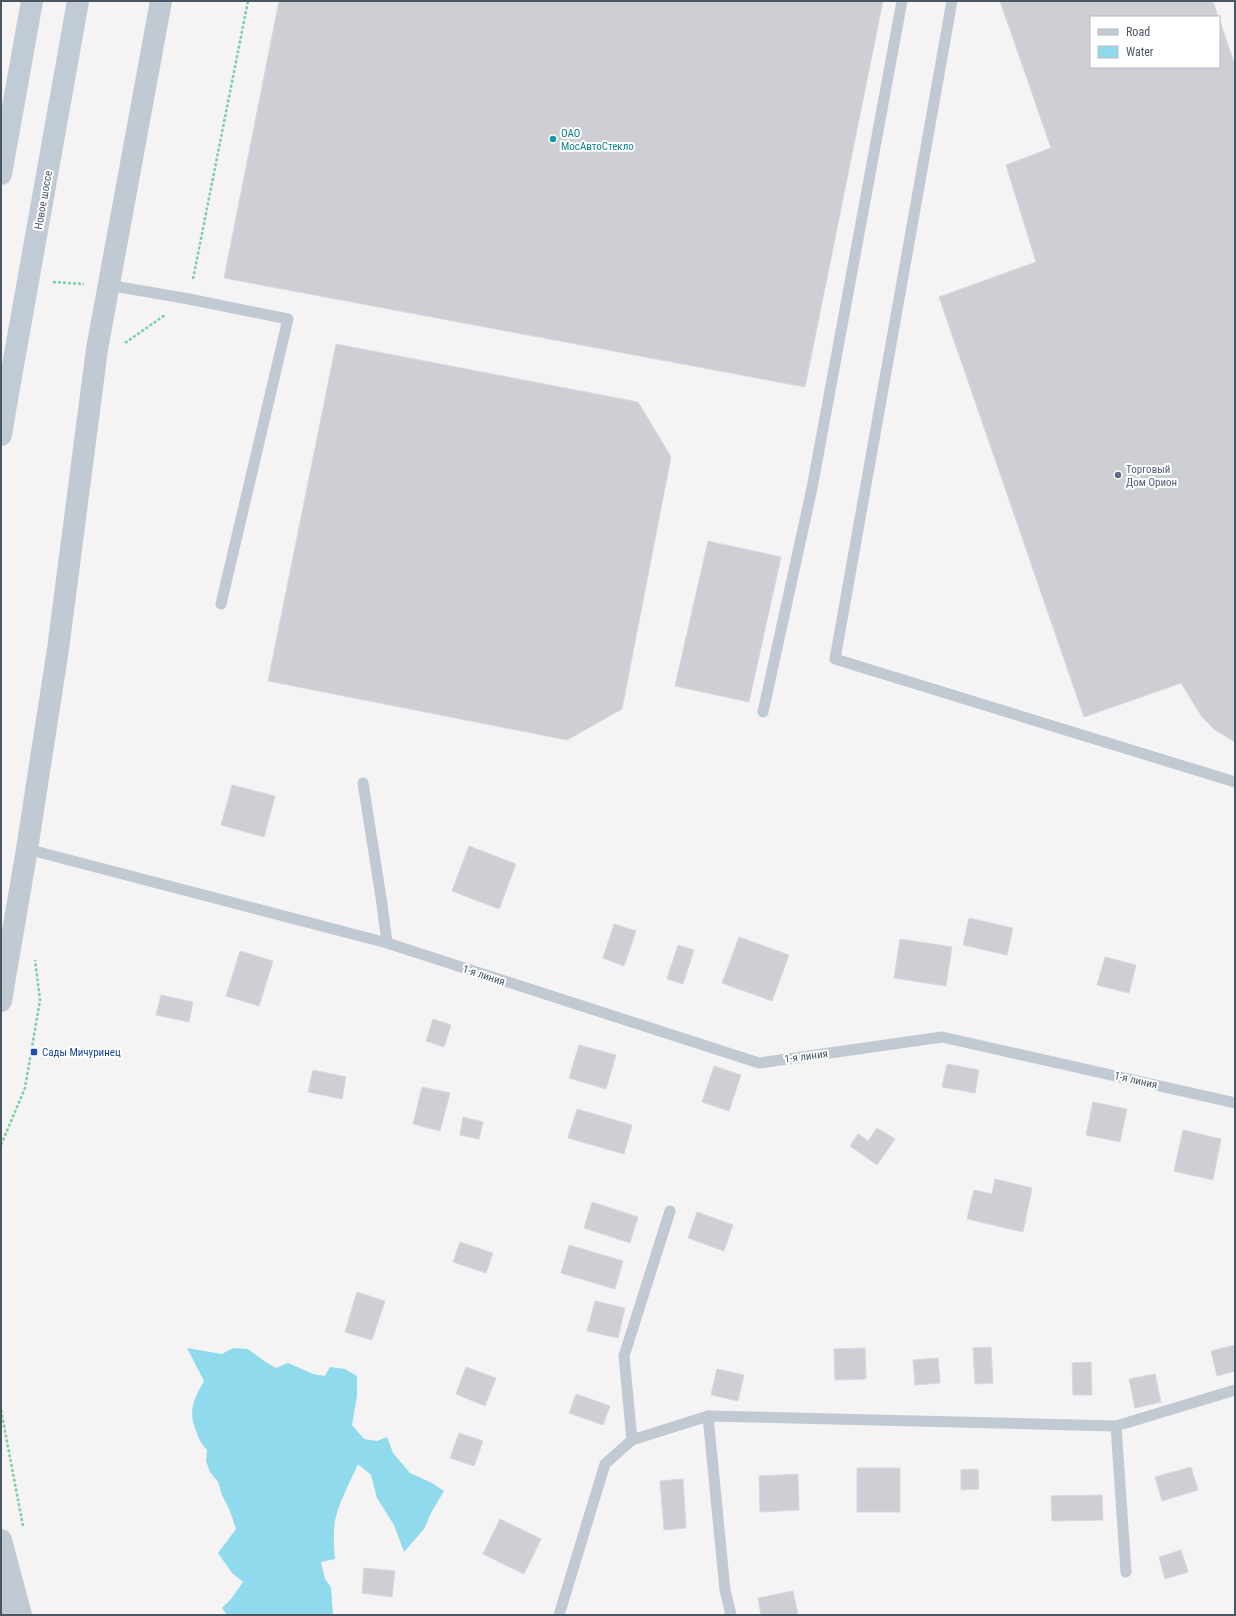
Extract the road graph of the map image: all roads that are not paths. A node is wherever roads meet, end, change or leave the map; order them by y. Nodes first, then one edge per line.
1 (32, 1) edge
2 (78, 1) edge
3 (161, 1) edge
4 (902, 1) edge
5 (952, 1) edge
6 (1, 174) edge
7 (108, 285) junction
8 (1, 435) edge
9 (221, 604) dead end
10 (763, 712) dead end
11 (363, 782) dead end
12 (1235, 782) edge
13 (27, 849) junction
14 (387, 943) junction
15 (1, 1001) edge
16 (1235, 1103) edge
17 (670, 1211) dead end
18 (1235, 1390) edge
19 (708, 1416) junction
20 (1116, 1426) junction
21 (632, 1440) junction
22 (2, 1544) edge
23 (1126, 1572) dead end
24 (1, 1615) edge
25 (21, 1615) edge
26 (559, 1615) edge
27 (731, 1615) edge

1 - 6 main road
2 - 8 main road, Новое шоссе, bridge
3 - 7 street
4 - 10 lane
5 - 12 lane
7 - 9 lane
7 - 13 street
11 - 14 lane
13 - 14 lane, 1-я линия
13 - 15 street
14 - 16 lane, 1-я линия
17 - 21 lane
18 - 20 lane
19 - 20 lane
19 - 21 lane
19 - 27 lane
20 - 23 lane
21 - 26 lane
22 - 24 street
22 - 25 street

